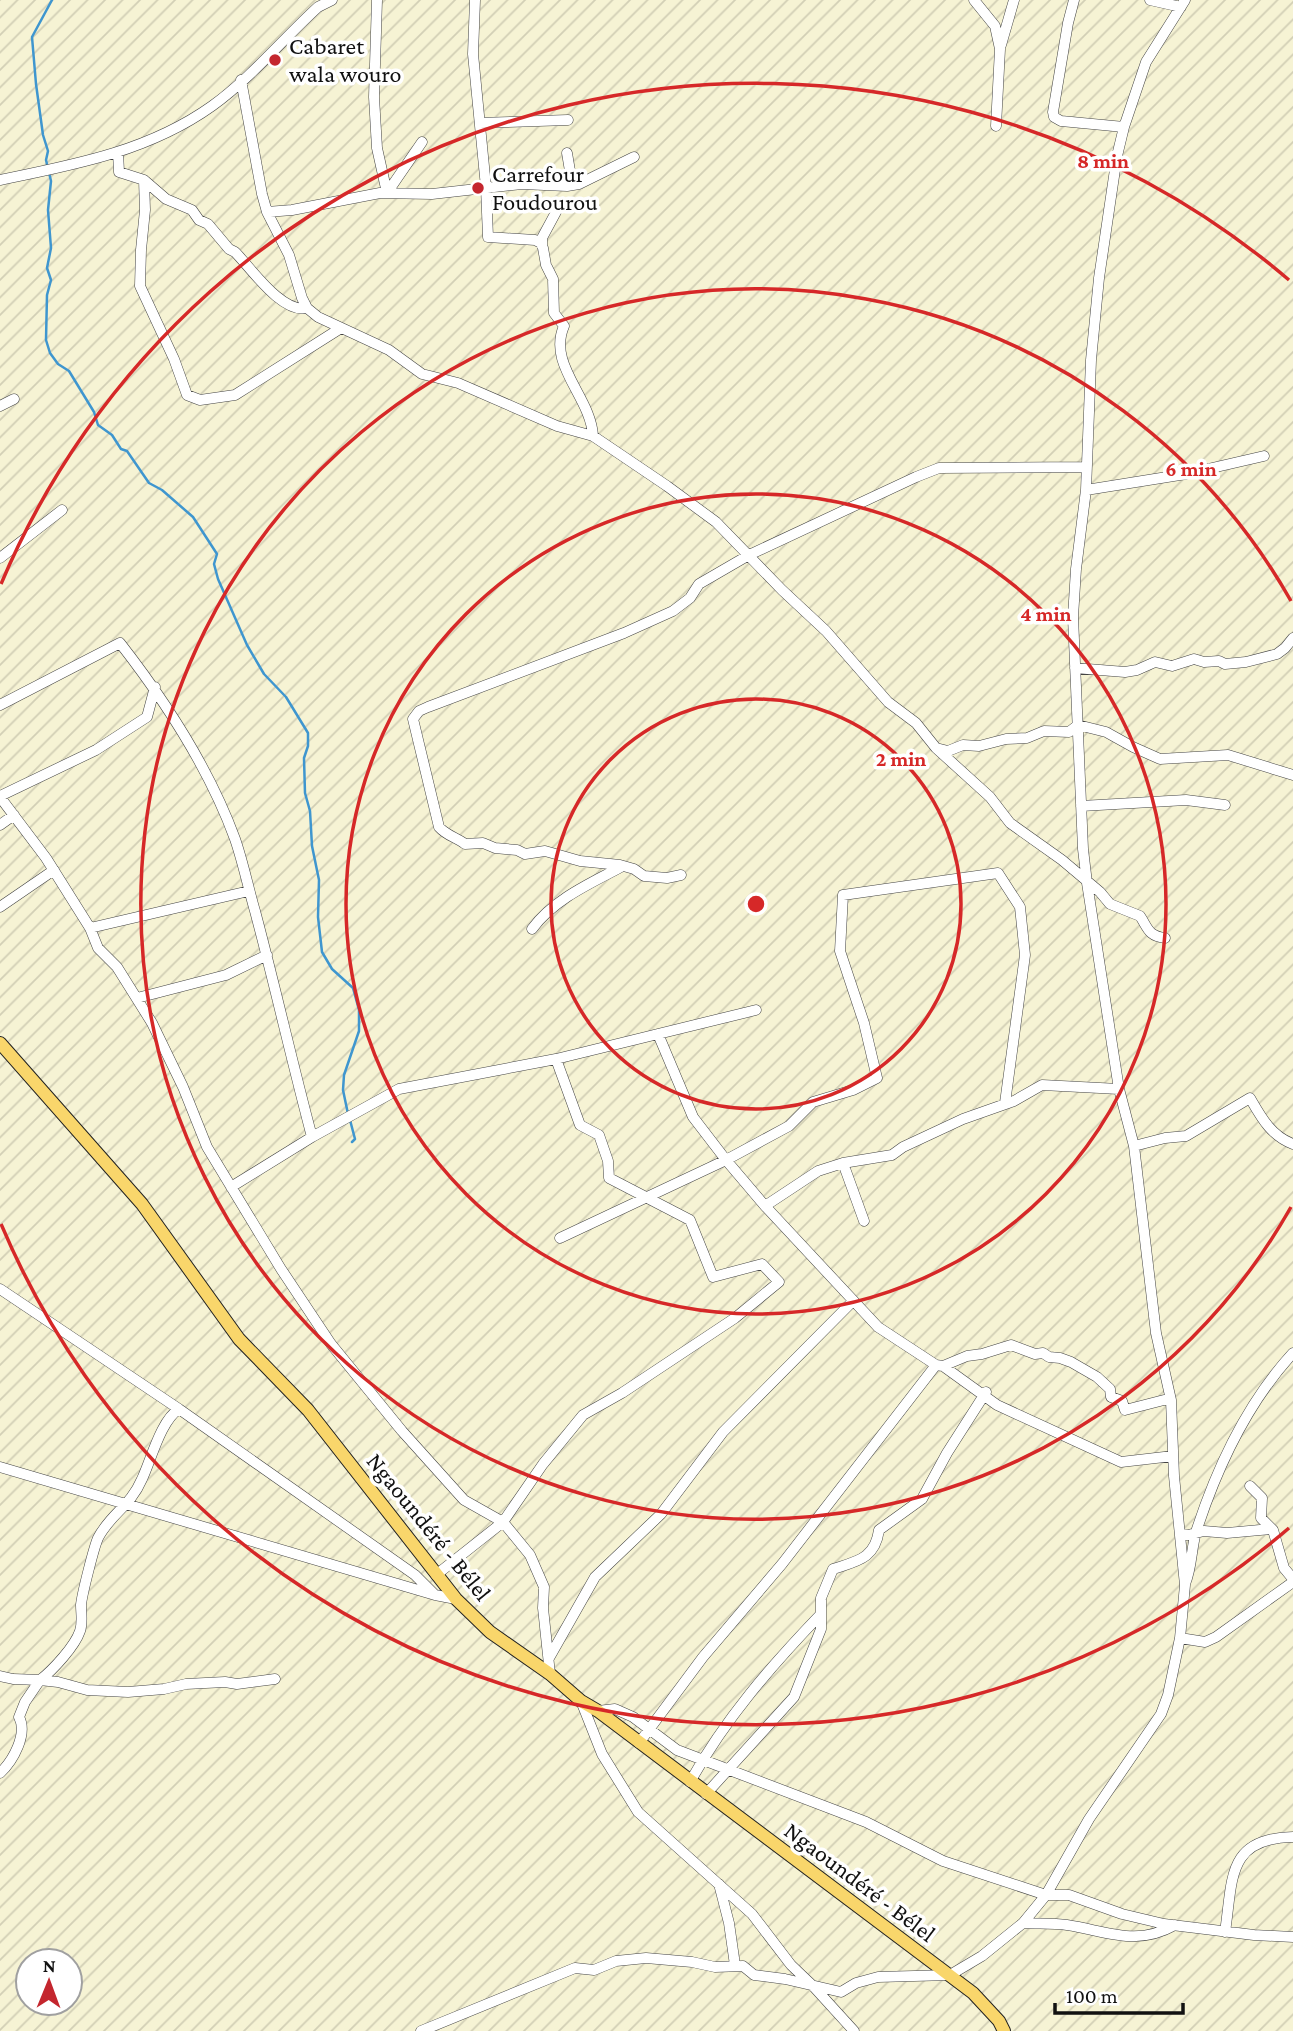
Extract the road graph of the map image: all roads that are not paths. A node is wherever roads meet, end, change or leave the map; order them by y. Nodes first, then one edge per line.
1 (332, 0) edge
2 (377, 0) edge
3 (475, 0) edge
4 (974, 0) edge
5 (1014, 0) edge
6 (1074, 0) edge
7 (1150, 0) edge
8 (1183, 3) edge
9 (1000, 49) junction
10 (241, 80) junction
11 (568, 120) dead end
12 (480, 123) junction
13 (996, 126) dead end
14 (1124, 127) junction
15 (422, 142) dead end
16 (118, 152) junction
17 (567, 153) dead end
18 (634, 157) dead end
19 (0, 180) edge
20 (144, 180) junction
21 (567, 186) junction
22 (486, 187) junction
23 (387, 193) junction
24 (267, 212) junction
25 (556, 212) dead end
26 (542, 246) junction
27 (307, 308) junction
28 (341, 328) junction
29 (14, 399) dead end
30 (0, 406) edge
31 (593, 436) junction
32 (1264, 456) dead end
33 (1086, 467) junction
34 (1086, 490) junction
35 (62, 510) dead end
36 (749, 555) junction
37 (0, 558) edge
38 (1293, 638) edge
39 (1076, 668) junction
40 (155, 687) junction
41 (0, 705) edge
42 (1078, 725) junction
43 (936, 748) junction
44 (1293, 775) edge
45 (0, 797) edge
46 (1225, 805) dead end
47 (1081, 806) junction
48 (14, 815) junction
49 (0, 825) edge
50 (623, 866) junction
51 (54, 870) junction
52 (681, 875) dead end
53 (1087, 883) junction
54 (249, 891) junction
55 (0, 907) edge
56 (90, 928) junction
57 (532, 929) dead end
58 (1165, 938) dead end
59 (267, 955) junction
60 (136, 998) junction
61 (756, 1010) dead end
62 (658, 1034) junction
63 (0, 1043) edge
64 (556, 1059) junction
65 (1119, 1089) junction
66 (1005, 1104) junction
67 (312, 1137) junction
68 (1293, 1144) edge
69 (1135, 1146) junction
70 (726, 1160) junction
71 (843, 1163) junction
72 (232, 1187) junction
73 (647, 1198) junction
74 (765, 1206) junction
75 (864, 1221) dead end
76 (560, 1238) dead end
77 (0, 1289) edge
78 (853, 1301) junction
79 (1293, 1353) edge
80 (939, 1365) junction
81 (984, 1393) junction
82 (1171, 1400) junction
83 (179, 1409) junction
84 (1173, 1456) junction
85 (0, 1467) edge
86 (1250, 1486) dead end
87 (128, 1504) junction
88 (503, 1522) junction
89 (1271, 1529) junction
90 (1180, 1534) junction
91 (1196, 1534) junction
92 (436, 1575) junction
93 (1293, 1581) edge
94 (1185, 1585) junction
95 (435, 1595) junction
96 (456, 1600) junction
97 (821, 1614) junction
98 (1180, 1638) junction
99 (549, 1659) junction
100 (550, 1674) junction
101 (0, 1676) edge
102 (275, 1679) dead end
103 (40, 1680) junction
104 (581, 1701) junction
105 (598, 1711) junction
106 (650, 1728) junction
107 (639, 1743) junction
108 (702, 1759) junction
109 (728, 1769) junction
110 (0, 1773) edge
111 (690, 1782) junction
112 (706, 1794) junction
113 (1293, 1837) edge
114 (719, 1884) junction
115 (1046, 1895) junction
116 (1023, 1923) junction
117 (1175, 1925) junction
118 (1225, 1932) junction
119 (1293, 1937) edge
120 (735, 1965) junction
121 (950, 1975) junction
122 (813, 1986) junction
123 (421, 2031) edge
124 (854, 2031) edge
125 (1004, 2031) edge

1 - 10 street
2 - 23 street
3 - 12 street
4 - 9 street
5 - 9 street
6 - 14 street
7 - 8 street
8 - 14 street
9 - 13 street
10 - 16 street
10 - 24 street
11 - 12 street
12 - 22 street
14 - 33 street
15 - 23 street
16 - 19 street
16 - 20 street
17 - 21 street
18 - 21 street
20 - 27 street
20 - 28 street
21 - 22 street
22 - 23 street
22 - 26 street
23 - 24 street
24 - 27 street
25 - 26 street
26 - 31 street
27 - 28 street
28 - 31 street
29 - 30 street
31 - 36 street
32 - 34 street
33 - 34 street
33 - 36 street
34 - 39 street
35 - 37 street
36 - 43 street
36 - 50 street
38 - 39 street
39 - 42 street
40 - 41 street
40 - 45 street
40 - 54 street
42 - 43 street
42 - 44 street
42 - 47 street
43 - 53 street
45 - 48 street
46 - 47 street
47 - 53 street
48 - 49 street
48 - 51 street
50 - 52 street
50 - 57 street
51 - 55 street
51 - 56 street
53 - 58 street
53 - 65 street
54 - 56 street
54 - 59 street
56 - 60 street
59 - 60 street
59 - 67 street
60 - 72 street
61 - 62 street
62 - 64 street
62 - 70 street
63 - 92 main road, Ngaoundéré - Bélel
64 - 67 street
64 - 73 street
65 - 66 street
65 - 69 street
66 - 70 street
66 - 71 street
67 - 72 street
68 - 69 street
69 - 82 street
70 - 73 street
70 - 74 street
71 - 74 street
71 - 75 street
72 - 88 street
73 - 76 street
73 - 88 street
74 - 78 street
77 - 83 street
78 - 80 street
78 - 99 street
79 - 91 street
80 - 81 street
80 - 82 street
80 - 106 street
81 - 84 street
81 - 97 street
82 - 84 street
83 - 87 street
83 - 95 street
84 - 90 street
85 - 87 street
86 - 89 street
87 - 95 street
87 - 103 street
88 - 92 street
88 - 99 street
89 - 91 street
89 - 93 street
90 - 91 street
90 - 94 street
91 - 94 street
92 - 96 main road, Ngaoundéré - Bélel
93 - 98 street
94 - 98 street
95 - 96 street
96 - 100 main road, Ngaoundéré - Bélel
97 - 108 street
97 - 109 street
98 - 115 street
99 - 100 street
100 - 104 main road, Ngaoundéré - Bélel
101 - 103 street
102 - 103 street
103 - 110 street
104 - 105 main road, Ngaoundéré - Bélel
104 - 114 street
105 - 106 street
105 - 107 main road, Ngaoundéré - Bélel
106 - 107 street
106 - 108 street
107 - 111 main road, Ngaoundéré - Bélel
108 - 109 street
108 - 111 street
109 - 112 street
109 - 115 street
111 - 112 main road, Ngaoundéré - Bélel
112 - 121 main road, Ngaoundéré - Bélel
113 - 118 street
114 - 120 street
114 - 122 street
115 - 116 street
115 - 117 street
116 - 117 street
116 - 121 street
117 - 118 street
118 - 119 street
120 - 122 street
120 - 123 street
121 - 122 street
121 - 125 main road, Ngaoundéré - Bélel
122 - 124 street

